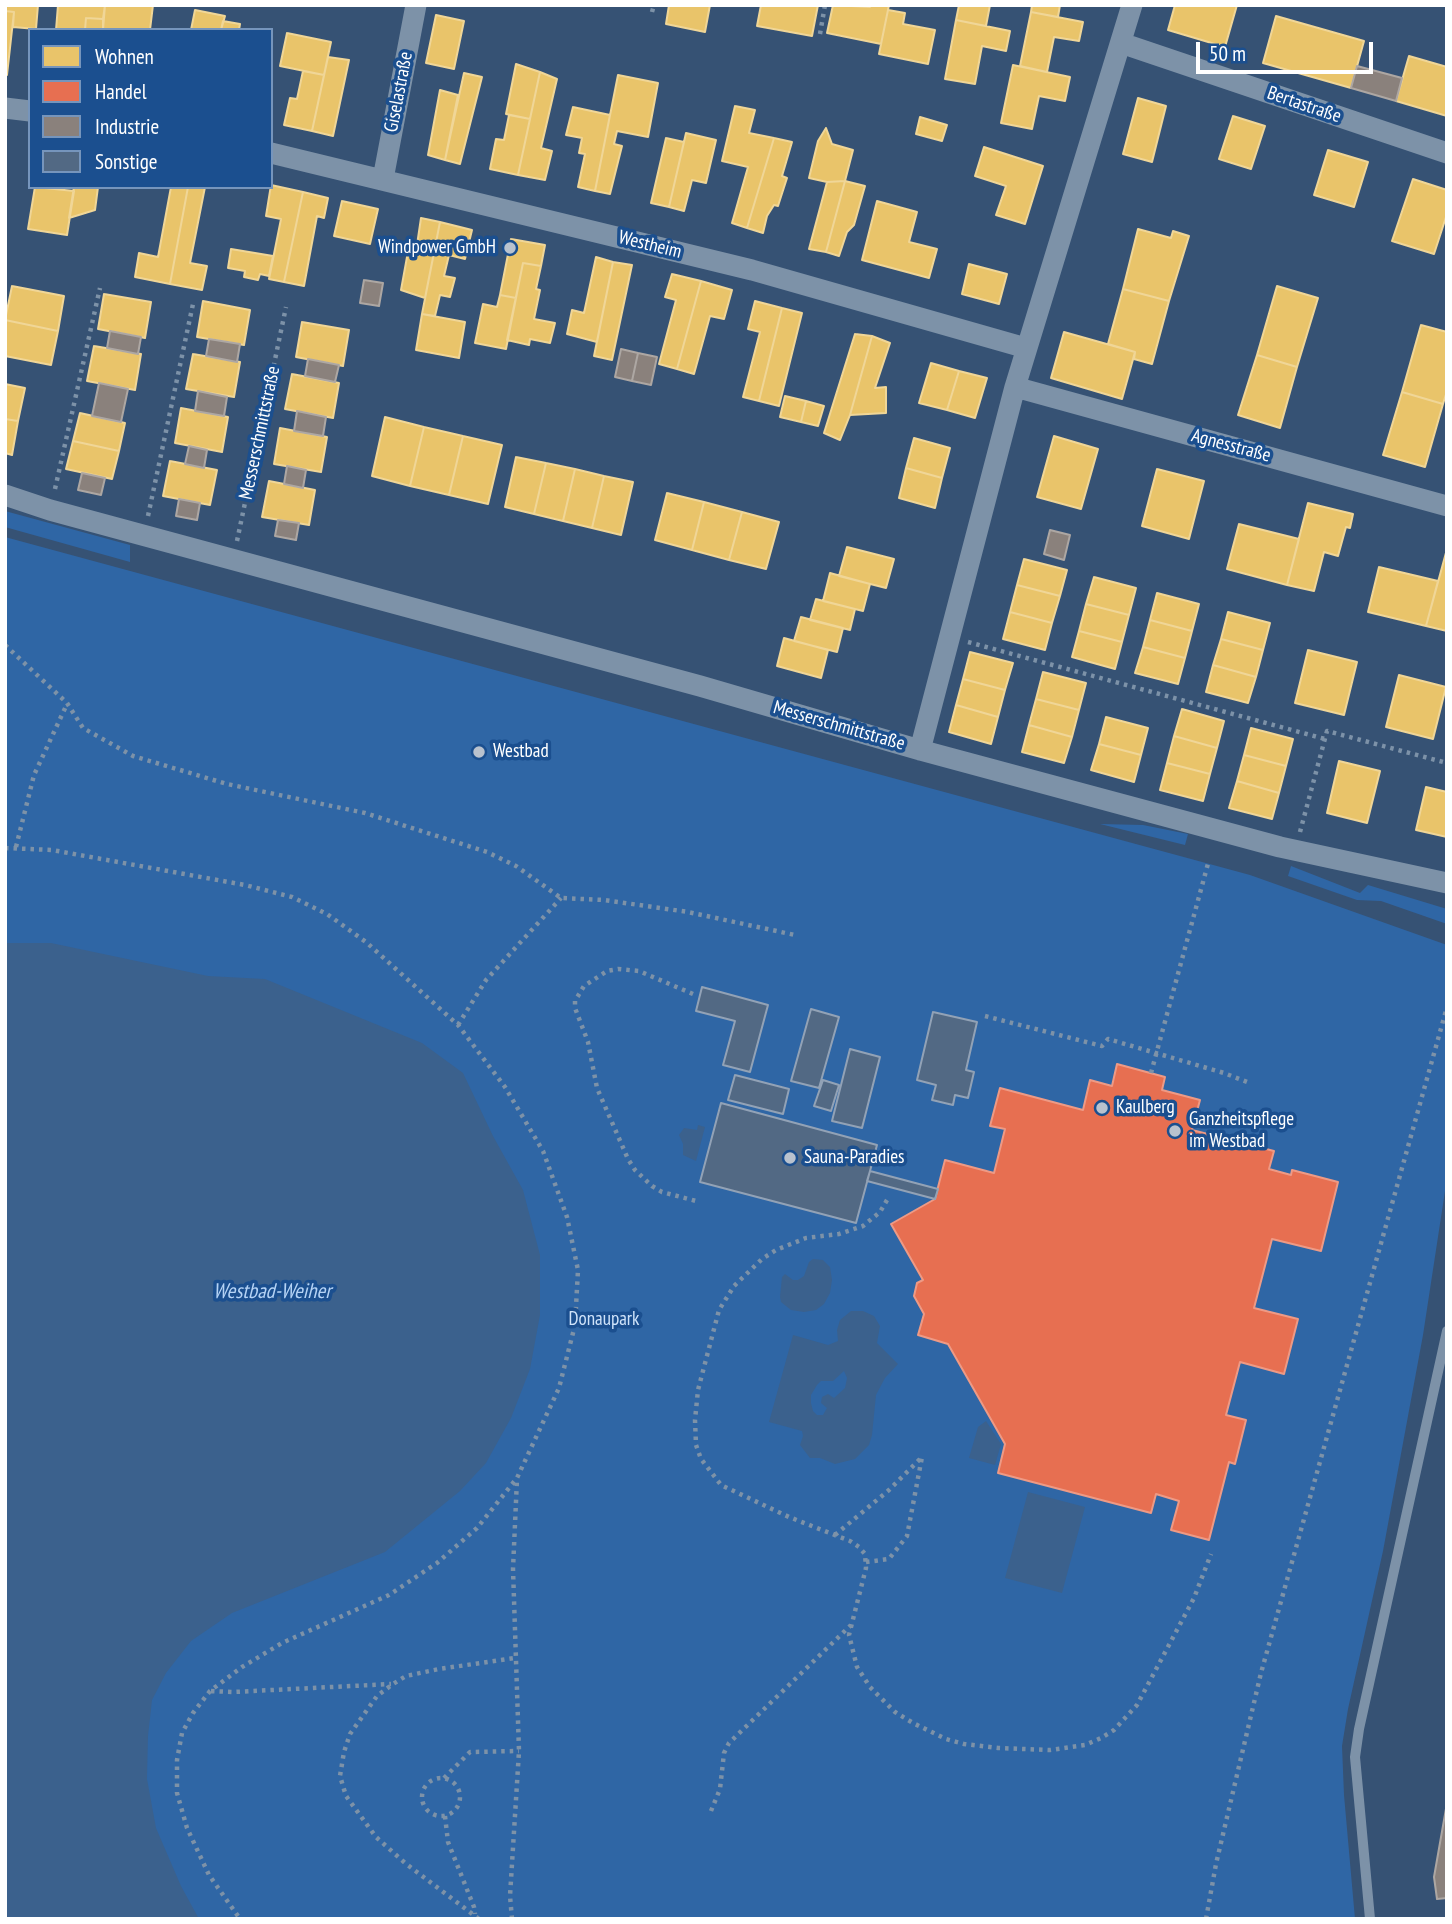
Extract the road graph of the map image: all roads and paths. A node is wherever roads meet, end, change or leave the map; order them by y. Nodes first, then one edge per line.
1 (416, 5) edge
2 (654, 5) edge
3 (825, 5) edge
4 (1132, 5) edge
5 (652, 12) dead end
6 (820, 34) dead end
7 (1121, 43) junction
8 (5, 108) edge
9 (28, 111) edge
10 (273, 153) edge
11 (1447, 153) edge
12 (383, 179) junction
13 (100, 288) dead end
14 (193, 304) dead end
15 (286, 307) dead end
16 (1026, 348) junction
17 (1015, 387) junction
18 (5, 495) edge
19 (1447, 506) edge
20 (50, 510) junction
21 (145, 534) junction
22 (233, 559) junction
23 (951, 637) junction
24 (5, 645) edge
25 (67, 704) junction
26 (1325, 739) junction
27 (920, 750) junction
28 (1447, 763) edge
29 (16, 847) junction
30 (5, 848) edge
31 (1295, 850) junction
32 (1209, 860) dead end
33 (1447, 883) edge
34 (561, 898) junction
35 (795, 935) dead end
36 (693, 994) dead end
37 (1447, 1007) edge
38 (985, 1016) dead end
39 (458, 1025) junction
40 (1157, 1052) junction
41 (1151, 1073) dead end
42 (1247, 1082) dead end
43 (887, 1200) dead end
44 (700, 1202) dead end
45 (1447, 1331) edge
46 (517, 1478) junction
47 (835, 1535) junction
48 (1211, 1554) dead end
49 (866, 1562) junction
50 (852, 1625) junction
51 (515, 1658) junction
52 (393, 1684) junction
53 (210, 1691) junction
54 (519, 1751) junction
55 (444, 1777) junction
56 (711, 1811) dead end
57 (445, 1816) junction
58 (477, 1917) edge
59 (240, 1919) edge
60 (512, 1919) edge
61 (1206, 1919) edge
62 (1370, 1919) edge

1 - 12 street, Giselastraße
2 - 5 path
3 - 6 path
4 - 7 street
7 - 11 street, Bertastraße
7 - 16 street
8 - 9 street
10 - 12 street, Westheim
12 - 16 street, Westheim
13 - 20 path
14 - 21 path
15 - 22 path, Messerschmittstraße
16 - 17 street
17 - 19 street, Agnesstraße
17 - 23 street
18 - 20 street, Messerschmittstraße
20 - 21 street, Messerschmittstraße
21 - 22 street, Messerschmittstraße
22 - 27 street, Messerschmittstraße
23 - 26 path
23 - 27 street
24 - 25 path
25 - 29 path
25 - 34 path
26 - 28 path
26 - 31 path
27 - 31 street, Messerschmittstraße
29 - 30 path
29 - 39 path
31 - 33 street, Messerschmittstraße
32 - 40 path
34 - 35 path
34 - 39 path
36 - 44 path
37 - 61 path
38 - 40 path
39 - 46 path
40 - 41 path
40 - 42 path
43 - 47 path
45 - 62 lane
46 - 51 path
46 - 53 path
47 - 49 path
47 - 49 path
48 - 50 path
49 - 50 path
50 - 56 path
51 - 52 path
51 - 54 path
52 - 53 path
52 - 58 path
53 - 59 path
54 - 55 path
54 - 60 path
55 - 57 path
55 - 57 path
57 - 58 path

